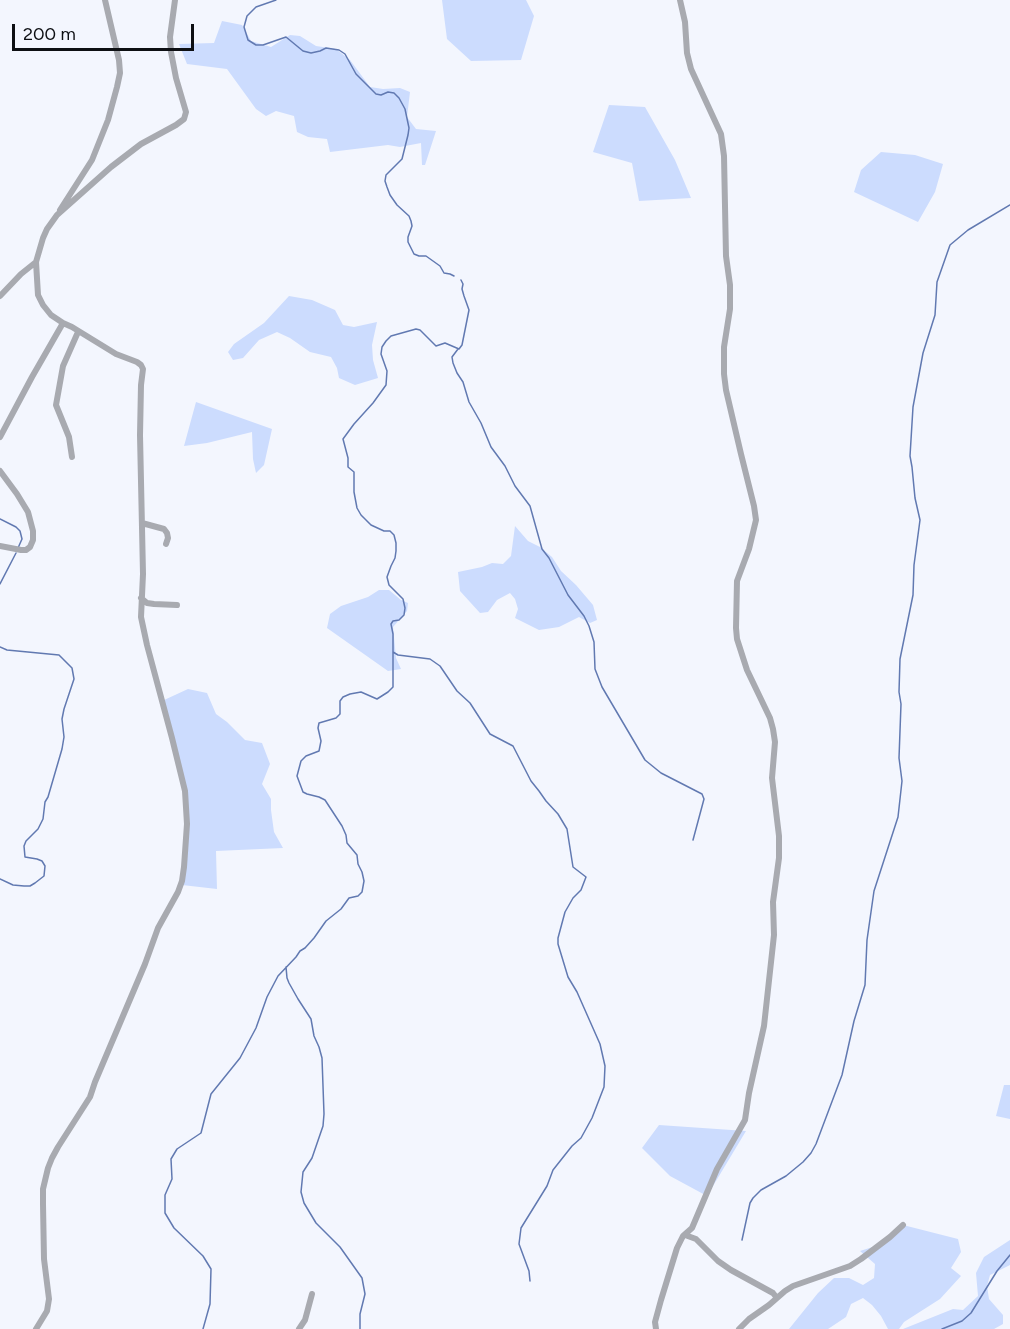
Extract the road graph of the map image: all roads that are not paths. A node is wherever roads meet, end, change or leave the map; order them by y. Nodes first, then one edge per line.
1 (105, 0) edge
2 (175, 0) edge
3 (680, 0) edge
4 (57, 215) junction
5 (36, 262) junction
6 (0, 296) edge
7 (63, 323) junction
8 (78, 332) junction
9 (0, 437) edge
10 (72, 456) dead end
11 (0, 471) edge
12 (142, 523) junction
13 (166, 544) dead end
14 (0, 546) edge
15 (141, 597) junction
16 (177, 605) dead end
17 (903, 1225) dead end
18 (685, 1235) junction
19 (312, 1294) dead end
20 (777, 1298) junction
21 (36, 1329) edge
22 (300, 1329) edge
23 (656, 1329) edge
24 (739, 1329) edge

1 - 4 street
2 - 4 street
3 - 18 street
4 - 5 street
5 - 6 street
5 - 7 street
7 - 8 street
7 - 9 street
8 - 10 street
8 - 12 street
11 - 14 street
12 - 13 street
12 - 15 street
15 - 16 street
15 - 21 street
17 - 20 street
18 - 20 street
18 - 23 street
19 - 22 street
20 - 24 street

